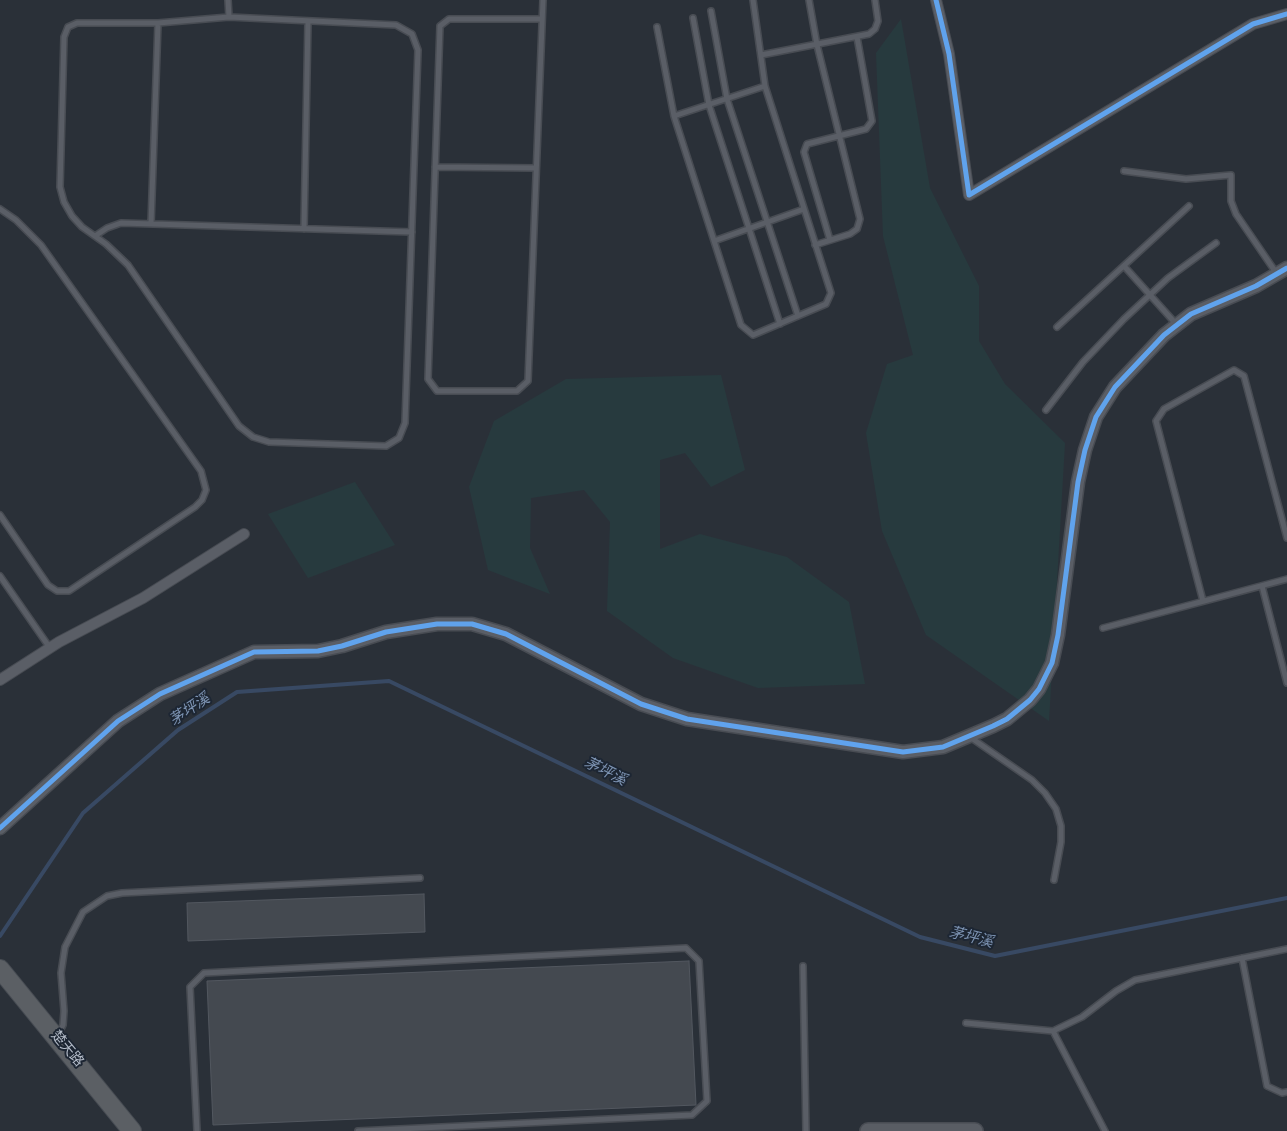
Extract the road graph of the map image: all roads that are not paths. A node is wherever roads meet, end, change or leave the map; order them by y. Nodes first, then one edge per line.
1 (228, 0) edge
2 (543, 0) edge
3 (753, 0) edge
4 (809, 0) edge
5 (875, 0) edge
6 (936, 0) edge
7 (711, 12) dead end
8 (1287, 14) edge
9 (229, 17) junction
10 (693, 18) dead end
11 (542, 19) junction
12 (308, 21) junction
13 (158, 23) junction
14 (657, 27) dead end
15 (857, 37) junction
16 (817, 44) junction
17 (761, 55) junction
18 (765, 86) junction
19 (727, 99) junction
20 (709, 105) junction
21 (674, 116) junction
22 (840, 136) junction
23 (435, 167) junction
24 (536, 168) junction
25 (1124, 172) dead end
26 (1190, 206) dead end
27 (0, 209) edge
28 (804, 209) junction
29 (767, 222) junction
30 (151, 224) junction
31 (304, 229) junction
32 (749, 229) junction
33 (412, 232) junction
34 (95, 236) junction
35 (830, 240) junction
36 (714, 241) junction
37 (1216, 242) dead end
38 (815, 245) junction
39 (1124, 266) junction
40 (1282, 271) edge
41 (1150, 294) junction
42 (798, 316) junction
43 (780, 324) junction
44 (1177, 325) junction
45 (1057, 327) dead end
46 (1046, 410) dead end
47 (0, 514) edge
48 (244, 534) dead end
49 (1287, 538) edge
50 (0, 576) edge
51 (1287, 579) edge
52 (1262, 586) junction
53 (1203, 602) junction
54 (1104, 628) dead end
55 (50, 648) junction
56 (0, 680) edge
57 (1287, 684) edge
58 (969, 736) junction
59 (0, 828) edge
60 (420, 878) dead end
61 (1054, 880) dead end
62 (1287, 949) edge
63 (1242, 958) junction
64 (803, 966) dead end
65 (0, 969) edge
66 (966, 1023) dead end
67 (1053, 1031) junction
68 (57, 1037) junction
69 (1287, 1092) edge
70 (132, 1131) edge
71 (197, 1131) edge
72 (358, 1131) edge
73 (806, 1131) edge
74 (868, 1131) edge
75 (975, 1131) edge
76 (1105, 1131) edge

1 - 9 lane
2 - 11 lane
3 - 17 lane
4 - 16 lane
5 - 15 lane
6 - 8 street
7 - 19 lane
9 - 12 lane
9 - 13 lane
10 - 20 lane
11 - 23 lane
11 - 24 lane
12 - 31 lane
12 - 33 lane
13 - 30 lane
13 - 34 lane
14 - 21 lane
15 - 16 lane
15 - 22 lane
16 - 17 lane
16 - 22 lane
17 - 18 lane
18 - 19 lane
18 - 28 lane
19 - 20 lane
19 - 29 lane
20 - 21 lane
20 - 32 lane
21 - 36 lane
22 - 35 lane
22 - 35 lane
23 - 24 lane
23 - 24 lane
25 - 40 lane
26 - 39 lane
27 - 47 lane
28 - 29 lane
28 - 38 lane
29 - 32 lane
29 - 42 lane
30 - 31 lane
30 - 34 lane
31 - 33 lane
32 - 36 lane
32 - 43 lane
33 - 34 lane
35 - 38 lane
36 - 43 lane
37 - 41 lane
38 - 42 lane
39 - 41 lane
39 - 45 lane
40 - 44 street
41 - 44 lane
41 - 46 lane
42 - 43 lane
44 - 58 street
48 - 55 street
49 - 53 lane
50 - 55 lane
51 - 52 lane
52 - 53 lane
52 - 57 lane
53 - 54 lane
55 - 56 street
58 - 59 street
58 - 61 lane
60 - 68 lane
62 - 63 lane
63 - 67 lane
63 - 69 lane
64 - 73 lane
65 - 68 highway, 楚天路
66 - 67 lane
67 - 76 lane
68 - 70 highway, 楚天路
71 - 72 lane
74 - 75 main road

